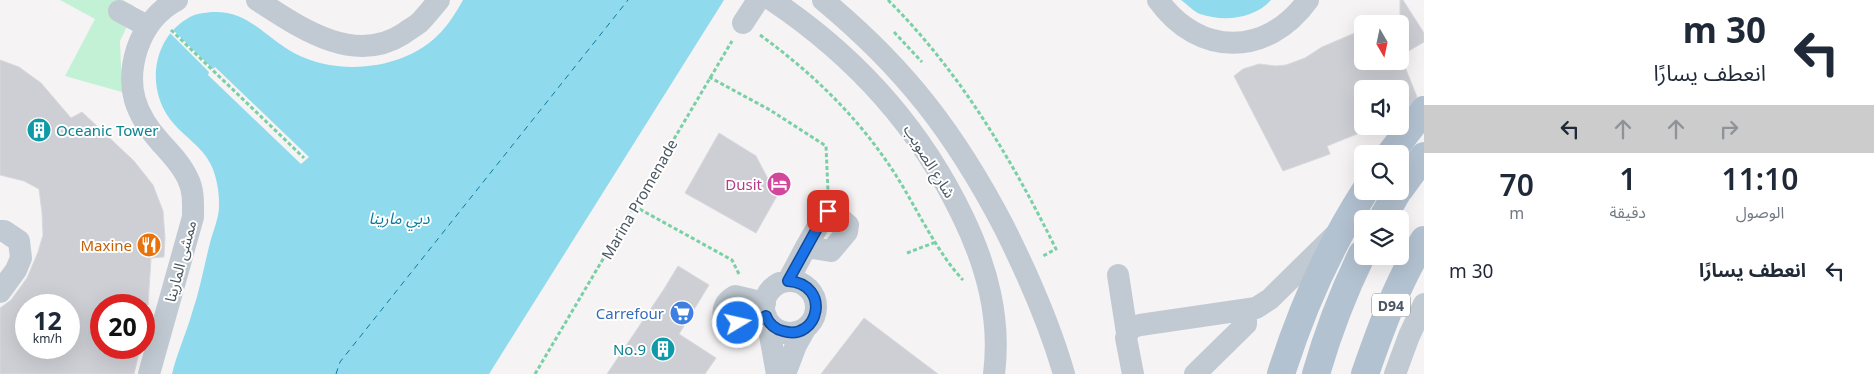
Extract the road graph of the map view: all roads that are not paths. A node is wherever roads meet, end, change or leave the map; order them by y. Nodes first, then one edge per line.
1 (177, 0) edge
2 (257, 0) edge
3 (439, 0) edge
4 (823, 0) edge
5 (1158, 0) edge
6 (1308, 0) edge
7 (769, 1) edge
8 (119, 11) dead end
9 (152, 21) junction
10 (743, 24) road end
11 (1424, 110) edge
12 (1397, 145) edge
13 (1424, 156) edge
14 (1409, 176) edge
15 (1360, 200) edge
16 (828, 211) road end
17 (1345, 225) junction
18 (0, 231) edge
19 (1424, 240) edge
20 (1357, 265) edge
21 (1118, 275) dead end
22 (788, 281) junction
23 (0, 292) edge
24 (1240, 311) junction
25 (766, 313) junction
26 (1422, 315) edge
27 (805, 328) junction
28 (1127, 332) junction
29 (1200, 372) edge
30 (149, 374) edge
31 (777, 374) edge
32 (785, 374) edge
33 (994, 374) edge
34 (1064, 374) edge
35 (1133, 374) edge
36 (1281, 374) edge
37 (1316, 374) edge
38 (1366, 374) edge
39 (1396, 374) edge

1 - 9 street, ممشى المارينا
2 - 3 street
4 - 34 street, شارع الصويب
5 - 6 street
7 - 10 street
7 - 33 street, شارع الصويب
8 - 9 street
9 - 30 street, ممشى المارينا
11 - 12 main road
13 - 14 main road
15 - 17 main road
16 - 22 street
17 - 24 street
17 - 36 main road
18 - 23 street
19 - 38 main road, D94
20 - 37 main road
21 - 28 street
22 - 25 street
22 - 27 street
24 - 28 street
24 - 29 street
25 - 27 street
25 - 31 street
26 - 39 street
27 - 32 street
28 - 35 street

